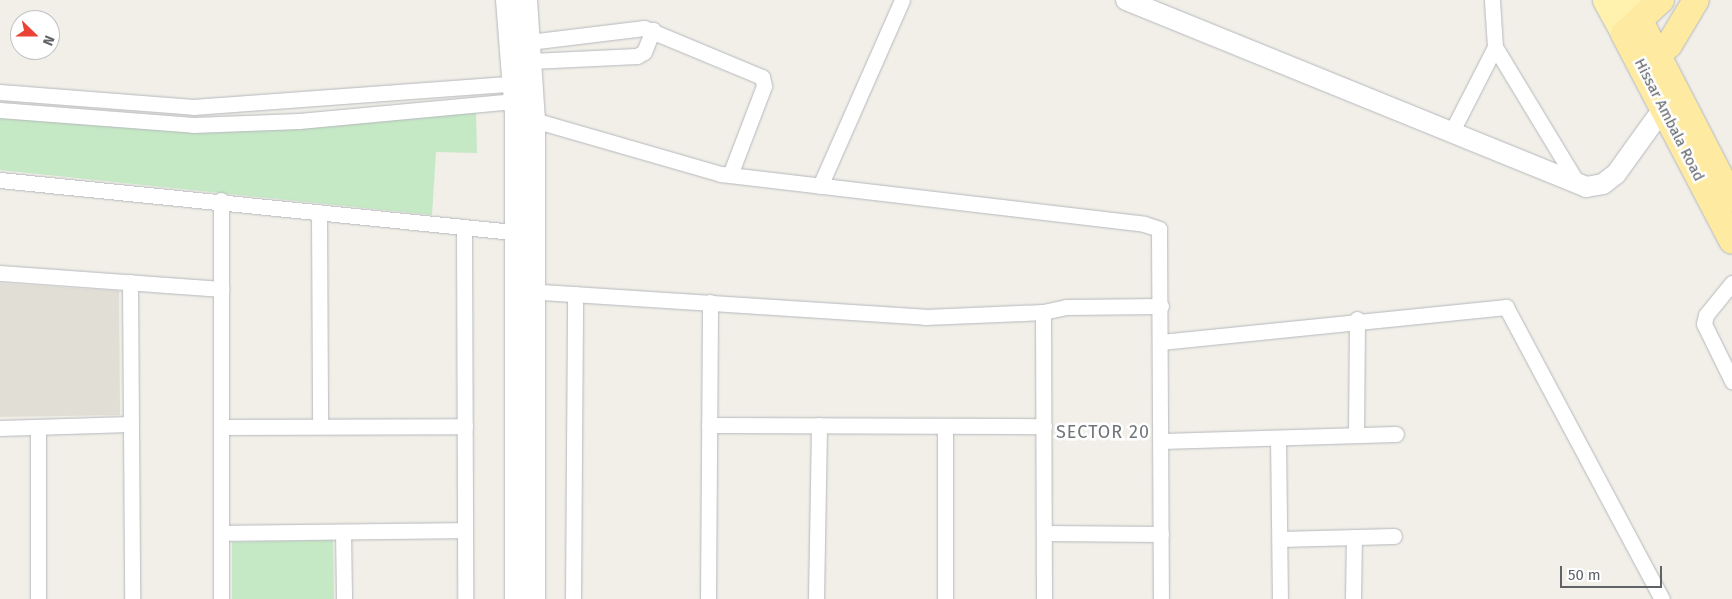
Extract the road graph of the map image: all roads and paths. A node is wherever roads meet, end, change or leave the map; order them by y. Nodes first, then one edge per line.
1 (507, 0) edge
2 (526, 0) edge
3 (902, 0) edge
4 (1126, 0) edge
5 (1492, 0) edge
6 (1605, 0) edge
7 (1661, 0) edge
8 (1696, 0) edge
9 (1630, 18) edge
10 (653, 30) junction
11 (1495, 47) junction
12 (1651, 63) junction
13 (526, 88) junction
14 (0, 92) edge
15 (1669, 100) junction
16 (0, 110) edge
17 (1451, 133) junction
18 (730, 175) junction
19 (0, 180) edge
20 (1578, 184) junction
21 (820, 186) junction
22 (1732, 199) edge
23 (222, 200) junction
24 (319, 212) junction
25 (464, 229) junction
26 (525, 233) junction
27 (1732, 241) edge
28 (0, 273) edge
29 (130, 282) junction
30 (1732, 283) edge
31 (221, 289) junction
32 (526, 291) junction
33 (575, 294) junction
34 (710, 302) junction
35 (1161, 306) junction
36 (1043, 312) junction
37 (1356, 319) junction
38 (1161, 342) junction
39 (1732, 381) edge
40 (130, 424) junction
41 (709, 425) junction
42 (819, 425) junction
43 (320, 426) junction
44 (465, 426) junction
45 (945, 426) junction
46 (1044, 426) junction
47 (38, 427) junction
48 (221, 427) junction
49 (0, 428) edge
50 (1396, 434) dead end
51 (1356, 435) junction
52 (1278, 438) junction
53 (1161, 440) junction
54 (465, 530) junction
55 (343, 532) junction
56 (221, 533) junction
57 (1044, 533) junction
58 (1161, 534) junction
59 (1394, 536) dead end
60 (1354, 537) junction
61 (1280, 539) junction
62 (38, 599) edge
63 (132, 599) edge
64 (221, 599) edge
65 (344, 599) edge
66 (465, 599) edge
67 (516, 599) edge
68 (534, 599) edge
69 (573, 599) edge
70 (708, 599) edge
71 (816, 599) edge
72 (945, 599) edge
73 (1044, 599) edge
74 (1161, 599) edge
75 (1280, 599) edge
76 (1353, 599) edge
77 (1662, 599) edge

1 - 13 main road
2 - 13 main road
3 - 21 street
4 - 17 street
5 - 11 street
6 - 9 main road, Hissar Ambala Road
7 - 9 highway
8 - 12 highway
9 - 12 highway, Hissar Ambala Road
10 - 13 street
10 - 13 street
10 - 18 street
11 - 17 street
11 - 20 street
12 - 15 highway, Hissar Ambala Road
13 - 14 street
13 - 16 street
13 - 18 street
13 - 26 main road
15 - 20 street
15 - 22 highway, Hissar Ambala Road
15 - 27 highway, Hissar Ambala Road
17 - 20 street
18 - 21 street
19 - 23 street
21 - 35 street
23 - 24 street
23 - 31 street
24 - 25 street
24 - 43 street
25 - 26 street
25 - 44 street
26 - 32 main road
28 - 29 street
29 - 31 street
29 - 40 street
30 - 39 street
31 - 48 street
32 - 33 street
32 - 67 main road
32 - 68 main road
33 - 34 street
33 - 69 street
34 - 36 street
34 - 41 street
35 - 36 street
35 - 38 street
36 - 46 street
37 - 38 street
37 - 51 street
37 - 77 street
38 - 53 street
40 - 47 street
40 - 63 street
41 - 42 street
41 - 70 street
42 - 45 street
42 - 71 street
43 - 44 street
43 - 48 street
44 - 54 street
45 - 46 street
45 - 72 street
46 - 57 street
47 - 49 street
47 - 62 street
48 - 56 street
50 - 51 street
51 - 52 street
52 - 53 street
52 - 61 street
53 - 58 street
54 - 55 street
54 - 66 street
55 - 56 street
55 - 65 street
56 - 64 street
57 - 58 street
57 - 73 street
58 - 74 street
59 - 60 street
60 - 61 street
60 - 76 street
61 - 75 street

